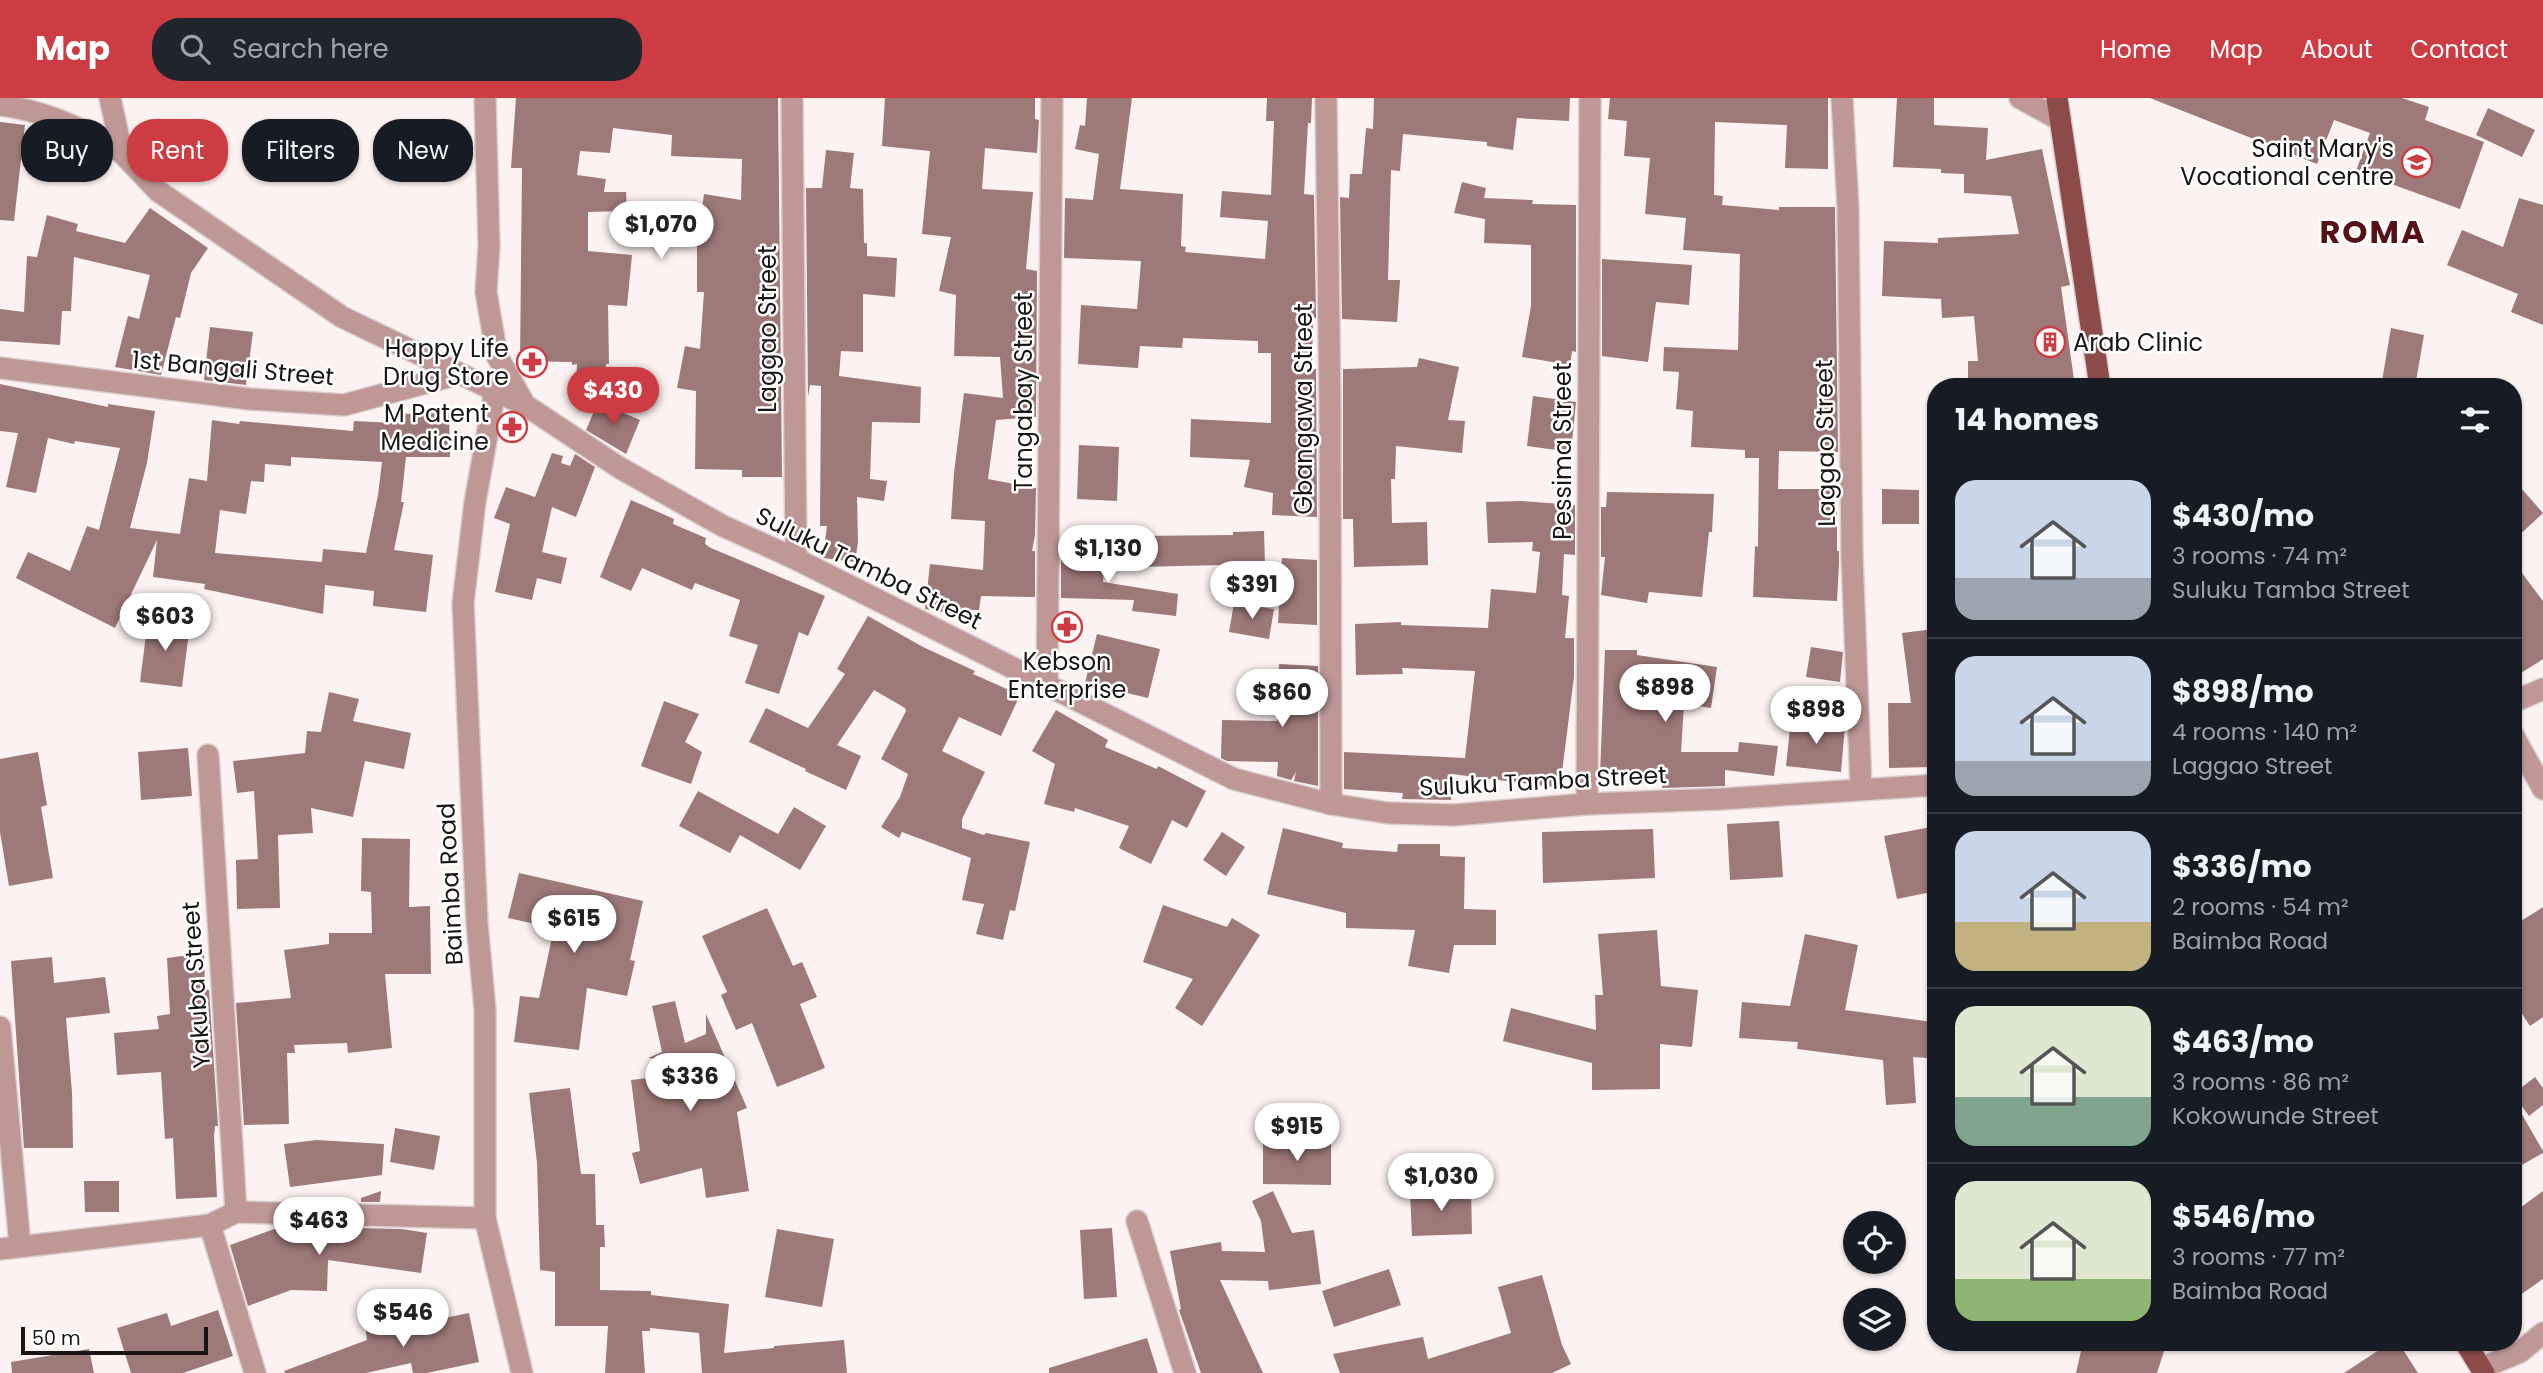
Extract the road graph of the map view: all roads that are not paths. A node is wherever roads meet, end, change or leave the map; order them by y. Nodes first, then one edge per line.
1 (110, 98) edge
2 (485, 98) edge
3 (792, 98) edge
4 (1052, 98) edge
5 (1326, 98) edge
6 (1590, 98) edge
7 (1842, 98) edge
8 (2020, 98) edge
9 (2057, 98) edge
10 (0, 104) edge
11 (2060, 120) junction
12 (122, 153) junction
13 (0, 368) edge
14 (459, 374) junction
15 (2099, 378) edge
16 (495, 391) junction
17 (525, 405) junction
18 (796, 559) junction
19 (1047, 686) junction
20 (2543, 689) edge
21 (2522, 698) edge
22 (2522, 751) edge
23 (208, 755) dead end
24 (1927, 785) edge
25 (1861, 788) junction
26 (2543, 789) edge
27 (1331, 804) junction
28 (1587, 804) junction
29 (0, 1027) edge
30 (236, 1212) junction
31 (485, 1218) junction
32 (1137, 1221) dead end
33 (210, 1225) junction
34 (10, 1247) edge
35 (2543, 1333) edge
36 (2522, 1350) edge
37 (2471, 1351) edge
38 (2521, 1351) edge
39 (2483, 1371) edge
40 (255, 1373) edge
41 (522, 1373) edge
42 (1185, 1373) edge

1 - 12 street
2 - 17 street
3 - 18 street, Laggao Street
4 - 19 street, Tangabay Street
5 - 27 street, Gbangawa Street
6 - 28 street, Pessima Street
7 - 25 street, Laggao Street
8 - 11 street
9 - 11 main road
10 - 12 street, Suluku Tamba Street
11 - 15 main road
12 - 14 street, Suluku Tamba Street
13 - 14 street, 1st Bangali Street
14 - 16 street, Suluku Tamba Street
16 - 17 street, Suluku Tamba Street
16 - 31 street, Baimba Road
17 - 18 street, Suluku Tamba Street
18 - 19 street, Suluku Tamba Street
19 - 27 street, Suluku Tamba Street
20 - 21 street
22 - 26 street
23 - 30 street, Yakuba Street
24 - 25 street, Suluku Tamba Street
25 - 28 street, Suluku Tamba Street
27 - 28 street, Suluku Tamba Street
29 - 34 street
30 - 31 street
30 - 33 street
31 - 41 street, Baimba Road
32 - 42 street
33 - 34 street
33 - 40 street
35 - 36 street
37 - 39 main road
38 - 39 street

